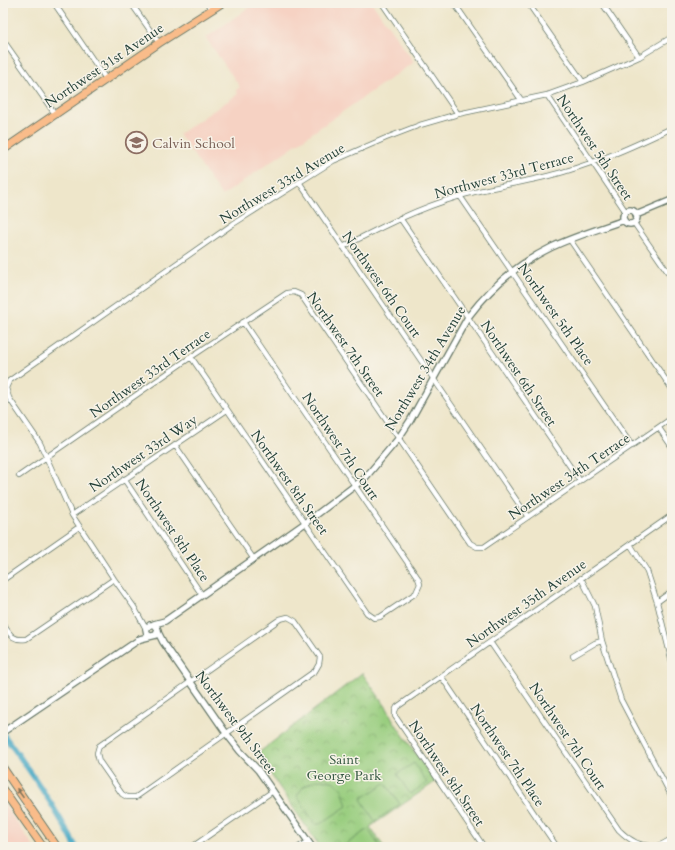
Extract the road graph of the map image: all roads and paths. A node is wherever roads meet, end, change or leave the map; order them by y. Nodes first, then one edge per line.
1 (54, 3) edge
2 (131, 3) edge
3 (222, 3) edge
4 (382, 3) edge
5 (454, 3) edge
6 (528, 3) edge
7 (602, 3) edge
8 (209, 6) edge
9 (672, 37) edge
10 (3, 40) edge
11 (159, 43) junction
12 (639, 57) junction
13 (106, 79) junction
14 (583, 82) junction
15 (547, 95) junction
16 (522, 101) junction
17 (55, 114) junction
18 (458, 114) junction
19 (672, 128) edge
20 (3, 150) edge
21 (592, 163) junction
22 (299, 182) junction
23 (460, 196) junction
24 (672, 200) edge
25 (626, 212) junction
26 (636, 215) junction
27 (400, 218) junction
28 (624, 220) junction
29 (634, 223) junction
30 (570, 240) junction
31 (344, 247) junction
32 (513, 272) junction
33 (672, 278) edge
34 (294, 292) joint
35 (468, 317) junction
36 (243, 322) junction
37 (191, 357) junction
38 (434, 378) junction
39 (672, 389) edge
40 (227, 410) junction
41 (672, 418) edge
42 (659, 428) junction
43 (398, 439) junction
44 (175, 445) junction
45 (632, 446) junction
46 (672, 448) edge
47 (47, 458) junction
48 (19, 476) dead end
49 (124, 479) junction
50 (580, 481) junction
51 (356, 486) junction
52 (72, 515) junction
53 (672, 515) edge
54 (528, 517) junction
55 (305, 523) junction
56 (79, 527) junction
57 (630, 544) junction
58 (477, 547) joint
59 (253, 558) junction
60 (581, 578) junction
61 (114, 579) junction
62 (3, 580) edge
63 (672, 592) edge
64 (202, 595) junction
65 (656, 602) junction
66 (134, 607) junction
67 (374, 618) joint
68 (165, 621) junction
69 (3, 624) edge
70 (153, 624) junction
71 (146, 629) junction
72 (158, 631) junction
73 (151, 636) junction
74 (140, 639) junction
75 (602, 641) junction
76 (490, 642) junction
77 (166, 647) junction
78 (573, 656) dead end
79 (672, 662) edge
80 (441, 676) junction
81 (190, 682) junction
82 (395, 711) joint
83 (3, 732) edge
84 (226, 734) junction
85 (3, 768) edge
86 (3, 790) edge
87 (273, 791) junction
88 (672, 797) edge
89 (672, 839) edge
90 (308, 841) junction
91 (43, 847) edge
92 (57, 847) edge
93 (192, 847) edge
94 (299, 847) edge
95 (312, 847) edge
96 (484, 847) edge
97 (557, 847) edge

1 - 13 street
2 - 11 street
3 - 8 main road, Northwest 31st Avenue
4 - 18 street
5 - 16 street
6 - 14 street
7 - 12 street
8 - 11 main road, Northwest 31st Avenue
9 - 12 street, Northwest 33rd Avenue
10 - 17 street
11 - 13 main road, Northwest 31st Avenue
12 - 14 street, Northwest 33rd Avenue
13 - 17 main road, Northwest 31st Avenue
14 - 15 street, Northwest 33rd Avenue
15 - 16 street, Northwest 33rd Avenue
15 - 21 street, Northwest 5th Street
16 - 18 street, Northwest 33rd Avenue
17 - 20 main road, Northwest 31st Avenue
18 - 22 street, Northwest 33rd Avenue
19 - 21 street, Northwest 33rd Terrace
21 - 23 street, Northwest 33rd Terrace
21 - 25 street, Northwest 5th Street
22 - 31 street, Northwest 6th Court
22 - 47 street, Northwest 33rd Avenue
23 - 27 street, Northwest 33rd Terrace
23 - 32 street, Northwest 5th Place
24 - 26 street
25 - 26 street
25 - 28 street
26 - 29 street
27 - 31 street, Northwest 33rd Terrace
27 - 35 street, Northwest 6th Street
28 - 29 street
28 - 30 street, Northwest 34th Avenue
29 - 33 street
30 - 32 street, Northwest 34th Avenue
30 - 39 street
31 - 38 street, Northwest 6th Court
32 - 35 street, Northwest 34th Avenue
32 - 45 street, Northwest 5th Place
34 - 36 street, Northwest 33rd Terrace
34 - 43 street, Northwest 7th Street
35 - 38 street, Northwest 34th Avenue
35 - 50 street, Northwest 6th Street
36 - 37 street, Northwest 33rd Terrace
36 - 51 street, Northwest 7th Court
37 - 40 street, Northwest 8th Street
37 - 47 street, Northwest 33rd Terrace
38 - 43 street, Northwest 34th Avenue
38 - 54 street, Northwest 6th Court
40 - 44 street, Northwest 33rd Way
40 - 55 street, Northwest 8th Street
41 - 42 street, Northwest 34th Terrace
42 - 45 street, Northwest 34th Terrace
42 - 46 street
43 - 51 street, Northwest 34th Avenue
43 - 58 street, Northwest 7th Street
44 - 49 street, Northwest 33rd Way
44 - 59 street
45 - 50 street, Northwest 34th Terrace
47 - 48 street, Northwest 33rd Terrace
47 - 52 street
49 - 52 street, Northwest 33rd Way
49 - 64 street, Northwest 8th Place
50 - 54 street, Northwest 34th Terrace
51 - 55 street, Northwest 34th Avenue
51 - 67 street, Northwest 7th Court
52 - 56 street
53 - 57 street, Northwest 35th Avenue
54 - 58 street, Northwest 34th Terrace
55 - 59 street, Northwest 34th Avenue
55 - 67 street, Northwest 8th Street
56 - 61 street
56 - 62 street
57 - 60 street, Northwest 35th Avenue
57 - 65 street
59 - 64 street, Northwest 34th Avenue
60 - 75 street
60 - 76 street, Northwest 35th Avenue
61 - 66 street
61 - 69 street
63 - 65 street
64 - 68 street, Northwest 34th Avenue
65 - 79 street
66 - 70 street
66 - 71 street
68 - 70 street, Northwest 34th Avenue
68 - 72 street, Northwest 34th Avenue
70 - 71 street
70 - 72 street
71 - 73 street
71 - 74 street
72 - 73 street
72 - 77 street, Northwest 9th Street
73 - 74 street
73 - 77 street, Northwest 9th Street
74 - 83 street
75 - 78 street
75 - 88 street
76 - 80 street, Northwest 35th Avenue
76 - 89 street, Northwest 7th Court
77 - 81 street, Northwest 9th Street
80 - 82 street, Northwest 35th Avenue
80 - 97 street, Northwest 7th Place
81 - 84 street, Northwest 9th Street
81 - 84 street
81 - 84 street
82 - 96 street, Northwest 8th Street
84 - 87 street, Northwest 9th Street
92 -> 85 main road
86 - 91 main road
87 - 90 street
87 - 93 street
90 - 94 street
90 - 95 street

